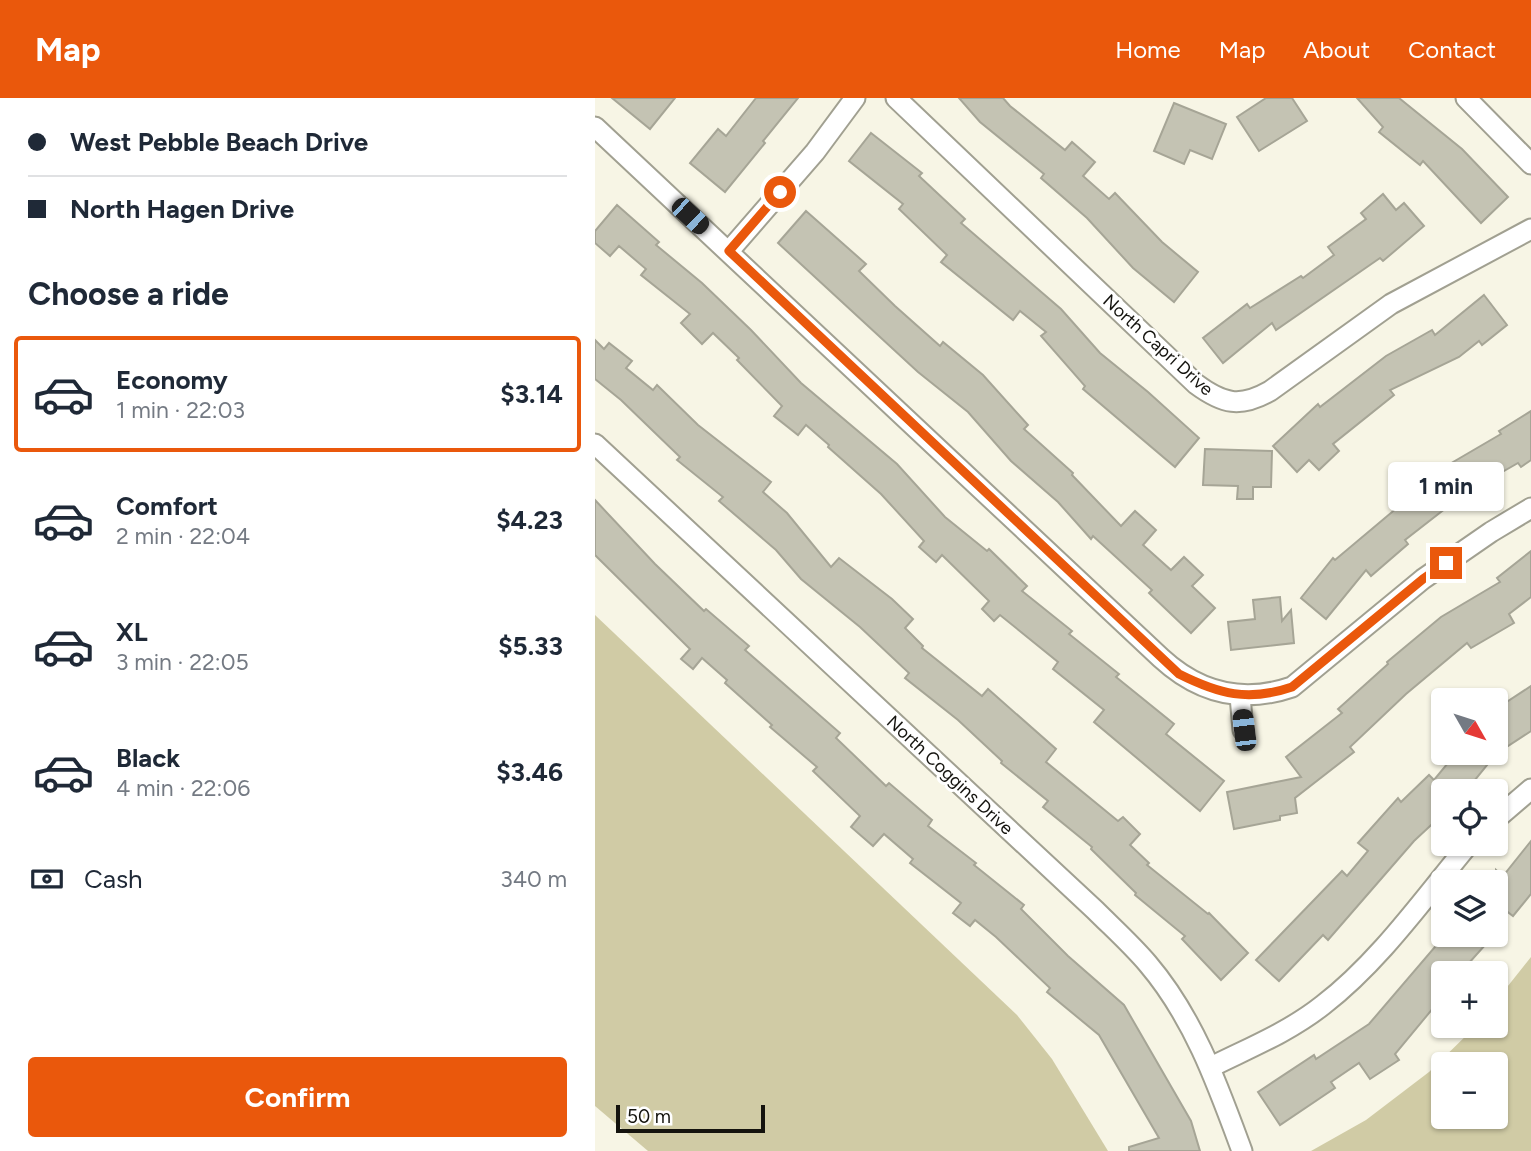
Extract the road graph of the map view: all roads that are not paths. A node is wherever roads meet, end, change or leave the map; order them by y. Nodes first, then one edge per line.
1 (855, 98) edge
2 (896, 98) edge
3 (1466, 98) edge
4 (595, 127) edge
5 (1531, 164) edge
6 (1531, 229) edge
7 (729, 251) junction
8 (595, 444) edge
9 (1531, 508) edge
10 (1240, 696) junction
11 (1244, 730) dead end
12 (1531, 789) edge
13 (1508, 809) edge
14 (1459, 856) edge
15 (1211, 1067) junction
16 (1242, 1151) edge

1 - 7 street
2 - 6 street, North Capri Drive
3 - 5 street
4 - 7 street
7 - 10 street
8 - 15 street, North Coggins Drive
9 - 10 street
10 - 11 street
12 - 13 street
14 - 15 street
15 - 16 street, North Coggins Drive

